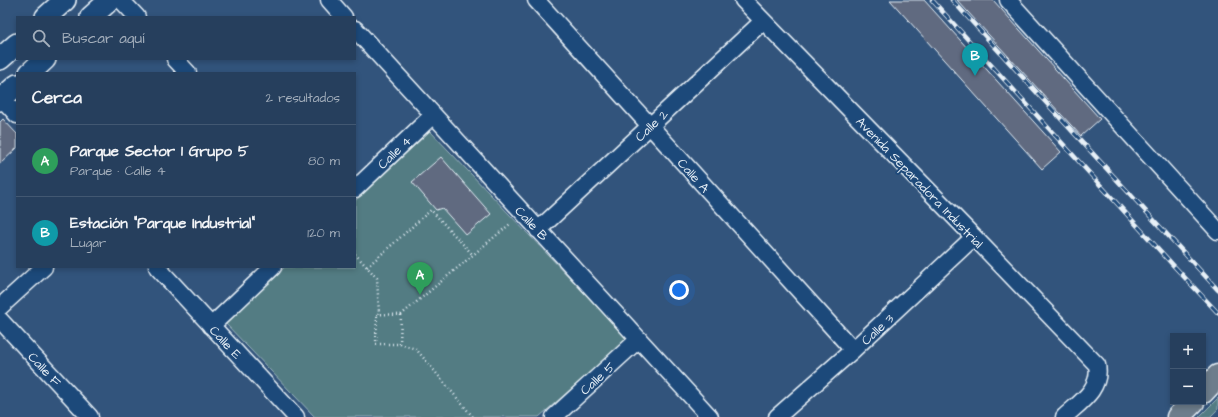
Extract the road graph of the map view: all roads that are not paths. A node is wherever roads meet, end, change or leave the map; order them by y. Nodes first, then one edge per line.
1 (65, 0) edge
2 (110, 0) edge
3 (121, 0) edge
4 (536, 0) edge
5 (743, 0) edge
6 (1008, 0) edge
7 (332, 1) edge
8 (47, 16) edge
9 (92, 16) edge
10 (136, 16) edge
11 (343, 16) edge
12 (763, 21) junction
13 (356, 30) edge
14 (16, 45) edge
15 (0, 59) edge
16 (44, 60) edge
17 (176, 60) edge
18 (31, 72) edge
19 (187, 72) edge
20 (5, 95) edge
21 (16, 113) edge
22 (433, 115) junction
23 (650, 126) junction
24 (356, 188) edge
25 (538, 230) junction
26 (1218, 231) edge
27 (974, 237) junction
28 (43, 268) edge
29 (158, 268) edge
30 (272, 268) edge
31 (0, 307) edge
32 (0, 320) edge
33 (211, 326) junction
34 (639, 339) junction
35 (853, 350) junction
36 (1218, 376) edge
37 (1206, 389) edge
38 (1190, 405) edge
39 (90, 417) edge
40 (296, 417) edge
41 (554, 417) edge
42 (710, 417) edge
43 (777, 417) edge
44 (1064, 417) edge
45 (1178, 417) edge

1 - 8 street
2 - 9 street
3 - 10 street
4 - 23 street, Calle A
5 - 12 street, Avenida Separadora Industrial
6 - 26 street
7 - 11 street
12 - 23 street, Calle 2
12 - 27 street, Avenida Separadora Industrial
13 - 22 street, Calle B
14 - 15 street
16 - 18 street
17 - 19 street
20 - 21 street
22 - 24 street, Calle 4
22 - 25 street, Calle B
23 - 25 street, Calle 2
23 - 35 street, Calle A
25 - 34 street, Calle B
27 - 35 street, Calle 3
27 - 44 street, Avenida Separadora Industrial
28 - 31 street
29 - 33 street, Calle E
30 - 33 street
32 - 39 street, Calle F
33 - 40 street, Calle E
34 - 41 street, Calle 5
34 - 42 street, Calle B
35 - 43 street, Calle 3
36 - 37 main road
38 - 45 main road

